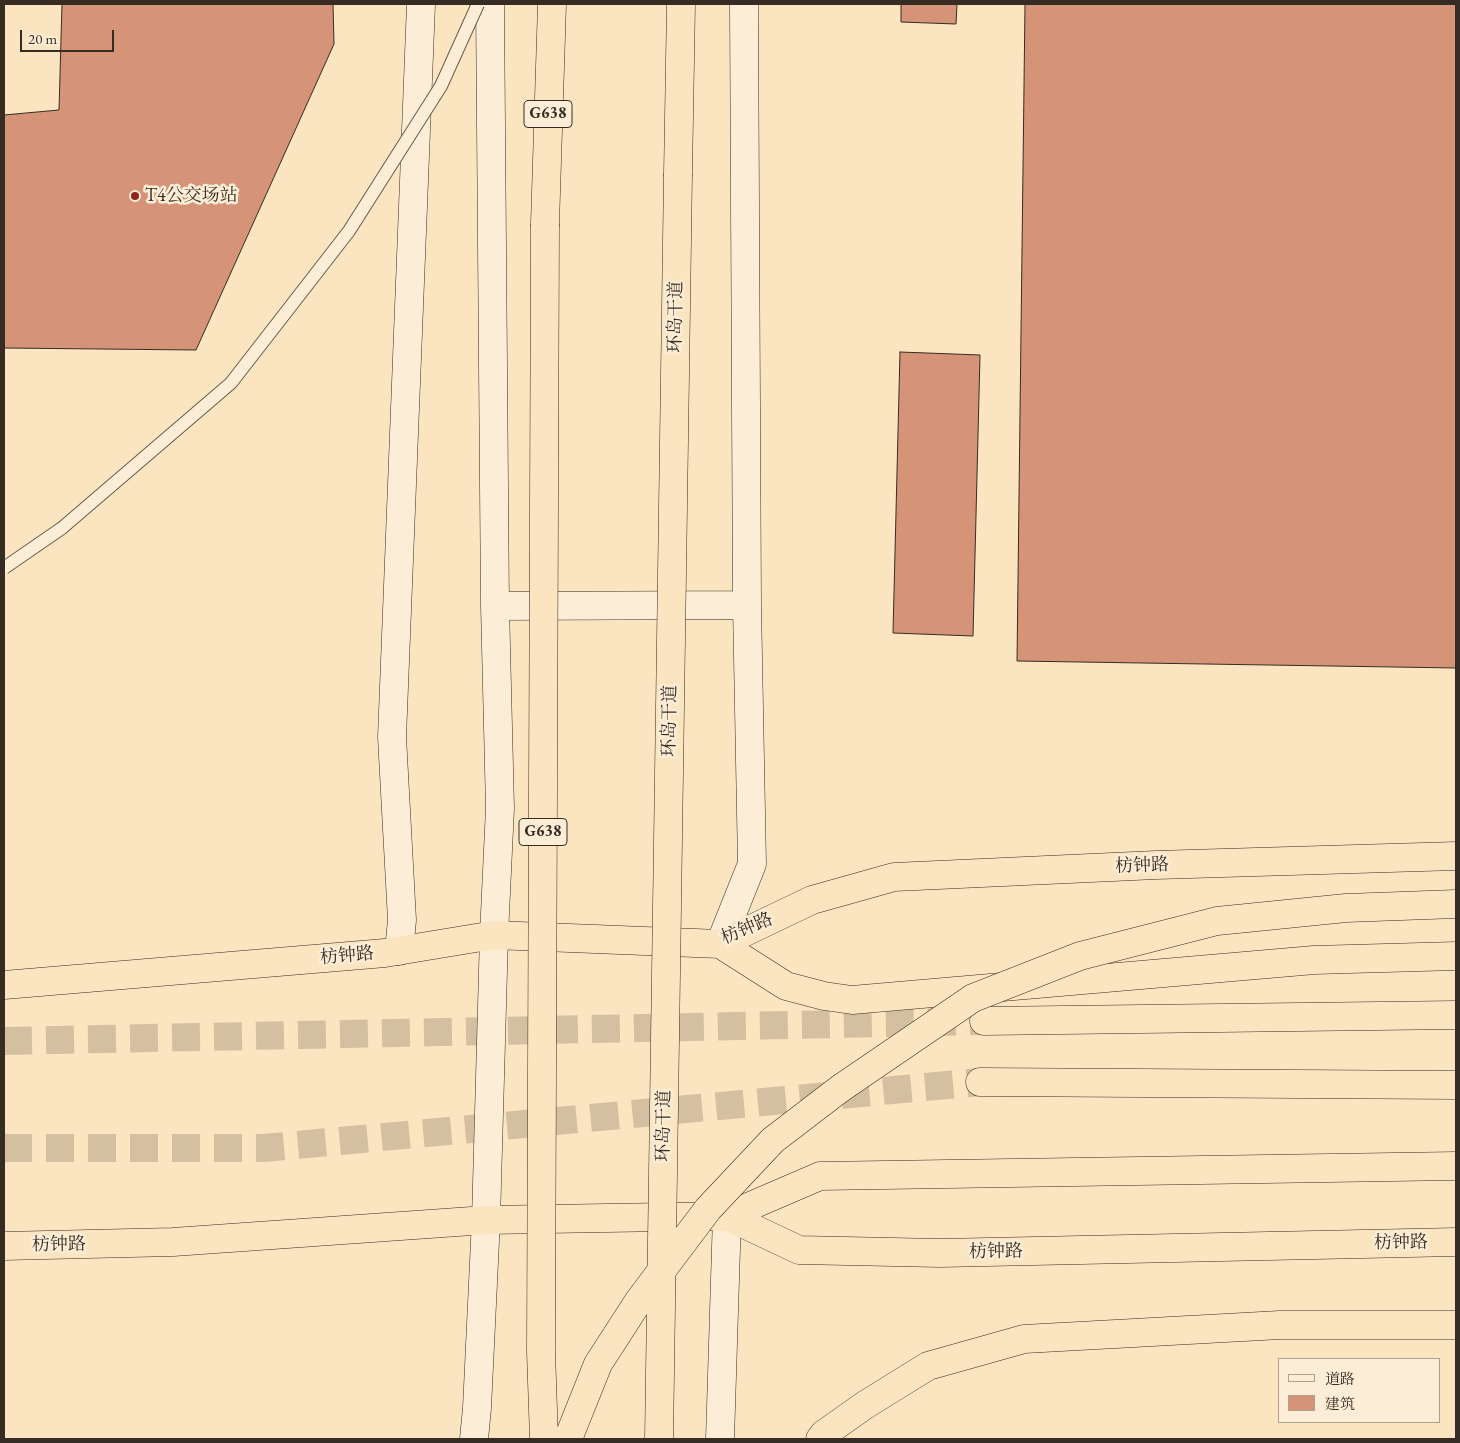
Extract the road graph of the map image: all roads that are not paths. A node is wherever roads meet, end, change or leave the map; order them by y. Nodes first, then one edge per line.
1 (421, 4) edge
2 (552, 4) edge
3 (681, 4) edge
4 (744, 4) edge
5 (485, 7) edge
6 (4, 568) edge
7 (495, 606) junction
8 (747, 606) junction
9 (1456, 856) edge
10 (1456, 904) edge
11 (494, 935) junction
12 (720, 944) junction
13 (399, 951) junction
14 (1456, 956) edge
15 (4, 984) edge
16 (1456, 1015) edge
17 (984, 1021) tunnel mouth
18 (980, 1082) tunnel mouth
19 (1456, 1086) edge
20 (1456, 1166) edge
21 (727, 1216) junction
22 (486, 1220) junction
23 (1456, 1242) edge
24 (4, 1246) edge
25 (1456, 1325) edge
26 (474, 1439) edge
27 (544, 1439) edge
28 (568, 1439) edge
29 (659, 1439) edge
30 (720, 1439) edge
31 (820, 1439) edge

1 - 13 main road
2 - 27 highway, G638, bridge
3 - 29 highway, 环岛干道, bridge
4 - 8 main road
5 - 6 lane, bridge
5 - 7 main road
7 - 8 main road
7 - 11 main road
8 - 12 main road
9 - 12 highway, 枋钟路
10 - 28 highway, bridge
11 - 12 highway, 枋钟路
11 - 13 highway, 枋钟路
11 - 22 main road
12 - 14 highway
13 - 15 highway, 枋钟路
16 - 17 highway
18 - 19 highway
20 - 21 highway
21 - 22 highway, 枋钟路
21 - 23 highway, 枋钟路
21 - 30 main road
22 - 24 highway, 枋钟路
22 - 26 main road
25 - 31 highway

